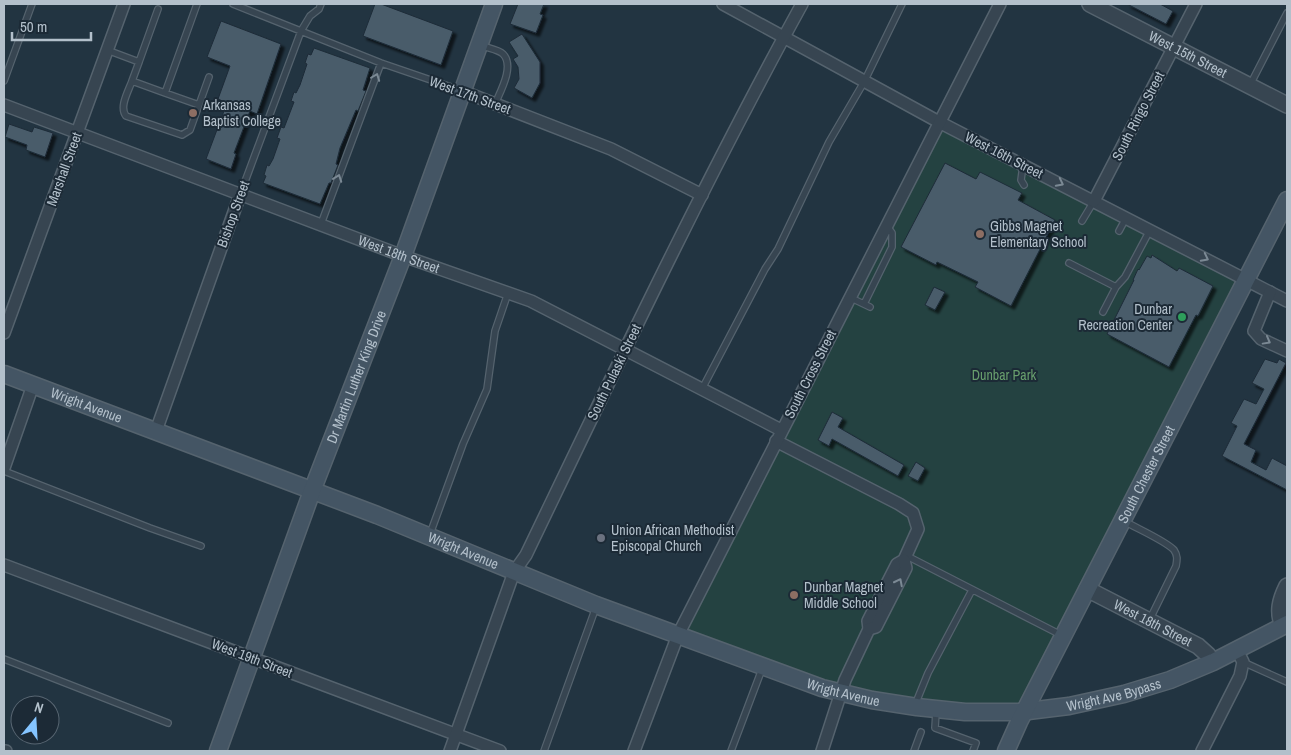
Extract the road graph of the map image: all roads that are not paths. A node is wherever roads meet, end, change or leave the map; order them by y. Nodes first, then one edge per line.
1 (32, 4) edge
2 (124, 4) edge
3 (197, 4) edge
4 (233, 4) edge
5 (321, 4) edge
6 (494, 4) edge
7 (723, 4) edge
8 (802, 4) edge
9 (902, 4) edge
10 (1000, 4) edge
11 (1196, 4) edge
12 (1094, 5) edge
13 (158, 9) dead end
14 (1287, 13) edge
15 (301, 31) junction
16 (784, 36) junction
17 (479, 45) junction
18 (1174, 47) junction
19 (107, 50) junction
20 (139, 62) junction
21 (381, 63) junction
22 (209, 77) dead end
23 (4, 81) edge
24 (132, 81) junction
25 (864, 82) junction
26 (1250, 86) junction
27 (462, 91) junction
28 (165, 93) junction
29 (495, 104) junction
30 (4, 105) edge
31 (199, 105) junction
32 (1287, 105) edge
33 (939, 122) junction
34 (77, 134) junction
35 (1024, 165) junction
36 (1024, 185) dead end
37 (240, 195) junction
38 (702, 195) junction
39 (1287, 200) edge
40 (1094, 201) junction
41 (1126, 218) junction
42 (1082, 221) dead end
43 (321, 224) junction
44 (886, 225) junction
45 (1150, 230) junction
46 (1119, 231) dead end
47 (403, 256) junction
48 (1069, 263) dead end
49 (1246, 280) junction
50 (1116, 287) junction
51 (1270, 292) junction
52 (508, 293) junction
53 (849, 297) junction
54 (1287, 302) edge
55 (864, 304) junction
56 (870, 307) dead end
57 (1103, 312) dead end
58 (4, 333) edge
59 (625, 349) junction
60 (1287, 351) edge
61 (4, 374) edge
62 (32, 385) junction
63 (702, 389) junction
64 (156, 430) junction
65 (779, 435) junction
66 (4, 470) edge
67 (312, 491) junction
68 (1122, 520) junction
69 (429, 536) junction
70 (201, 546) dead end
71 (905, 558) junction
72 (4, 564) edge
73 (514, 572) junction
74 (1287, 586) edge
75 (1086, 589) junction
76 (972, 590) junction
77 (596, 605) junction
78 (1149, 622) junction
79 (1286, 627) edge
80 (678, 635) junction
81 (1063, 636) junction
82 (1240, 656) junction
83 (4, 659) edge
84 (253, 659) junction
85 (1213, 662) junction
86 (762, 667) junction
87 (1287, 682) edge
88 (840, 693) junction
89 (926, 708) junction
90 (1025, 711) junction
91 (168, 723) dead end
92 (921, 732) dead end
93 (456, 734) junction
94 (218, 751) edge
95 (450, 751) edge
96 (500, 751) edge
97 (544, 751) edge
98 (634, 751) edge
99 (731, 751) edge
100 (822, 751) edge
101 (914, 751) edge
102 (973, 751) edge
103 (1006, 751) edge
104 (1202, 751) edge

1 - 23 lane
2 - 19 street, Marshall Street
3 - 28 lane
4 - 15 lane, West 17th Street
5 - 15 lane, Bishop Street
6 - 17 main road, Dr Martin Luther King Drive
7 - 16 street, West 16th Street
8 - 16 street, South Pulaski Street
9 - 25 lane
10 - 33 street, South Cross Street
11 - 18 street, South Ringo Street
12 - 18 street, West 15th Street
13 - 20 lane
14 - 26 lane
15 - 21 lane, West 17th Street
15 - 37 lane, Bishop Street
16 - 25 street, West 16th Street
16 - 38 street, South Pulaski Street
17 - 27 main road, Dr Martin Luther King Drive
17 - 29 lane
18 - 26 street, West 15th Street
18 - 40 street, South Ringo Street
19 - 20 lane
19 - 34 street, Marshall Street
20 - 24 lane
21 - 27 lane, West 17th Street
43 -> 21 lane
22 - 31 lane
24 - 28 lane
24 - 31 lane
25 - 33 street, West 16th Street
25 - 63 lane
26 - 32 street, West 15th Street
27 - 29 street, West 17th Street
27 - 47 main road, Dr Martin Luther King Drive
28 - 31 lane
29 - 38 street, West 17th Street
30 - 34 street, West 18th Street
33 - 35 street, West 16th Street
33 - 44 street, South Cross Street
34 - 37 street, West 18th Street
34 - 58 street, Marshall Street
35 - 36 lane
35 -> 40 street, West 16th Street
37 - 43 street, West 18th Street
37 - 64 street, Bishop Street
38 - 59 street, South Pulaski Street
39 - 49 main road, South Chester Street
40 - 41 street, West 16th Street
40 - 42 lane
41 - 45 street, West 16th Street
41 - 46 lane
43 - 47 street, West 18th Street
44 - 53 street, South Cross Street
44 - 55 lane
45 -> 49 street, West 16th Street
45 - 50 lane
47 - 52 street, West 18th Street
47 - 67 main road, Dr Martin Luther King Drive
48 - 50 lane
49 - 51 street, West 16th Street
49 - 68 main road, South Chester Street
50 - 57 lane
51 - 54 street, West 16th Street
51 -> 60 street
52 - 59 street, West 18th Street
52 - 69 lane
53 - 55 lane
53 - 65 street, South Cross Street
55 - 56 lane
59 - 63 street, West 18th Street
59 - 73 street, South Pulaski Street
61 - 62 main road, Wright Avenue
62 - 64 main road, Wright Avenue
62 - 66 street
63 - 65 street, West 18th Street
64 - 67 main road, Wright Avenue
65 - 71 street, West 18th Street
65 - 80 street, South Cross Street
66 - 70 lane
67 - 69 main road, Wright Avenue
67 - 84 main road, Dr Martin Luther King Drive
68 - 75 main road, South Chester Street
68 - 78 lane
69 - 73 main road, Wright Avenue
71 - 76 lane
71 - 88 street, West 18th Street
72 - 84 street, West 19th Street
73 - 77 main road, Wright Avenue
73 - 93 street, South Pulaski Street
74 - 79 street
75 - 78 street, West 18th Street
75 - 81 main road, South Chester Street
76 - 81 lane
76 - 89 lane
77 - 80 main road, Wright Avenue
77 - 97 lane
78 - 85 street, West 18th Street
79 - 82 main road, Wright Ave Bypass
80 - 86 main road, Wright Avenue
80 - 98 street, South Cross Street
81 - 90 main road, South Chester Street
82 - 85 main road, Wright Ave Bypass
82 - 87 lane
82 - 104 street
83 - 91 lane
84 - 93 street, West 19th Street
84 - 94 main road, Dr Martin Luther King Drive
85 - 90 main road, Wright Ave Bypass
86 - 88 main road, Wright Avenue
86 - 99 lane
88 - 89 main road, Wright Avenue
88 - 100 street
89 - 90 main road, Wright Ave Bypass
89 - 102 lane
90 - 103 main road, South Chester Street
92 - 101 lane
93 - 95 street, South Pulaski Street
93 - 96 street, West 19th Street

